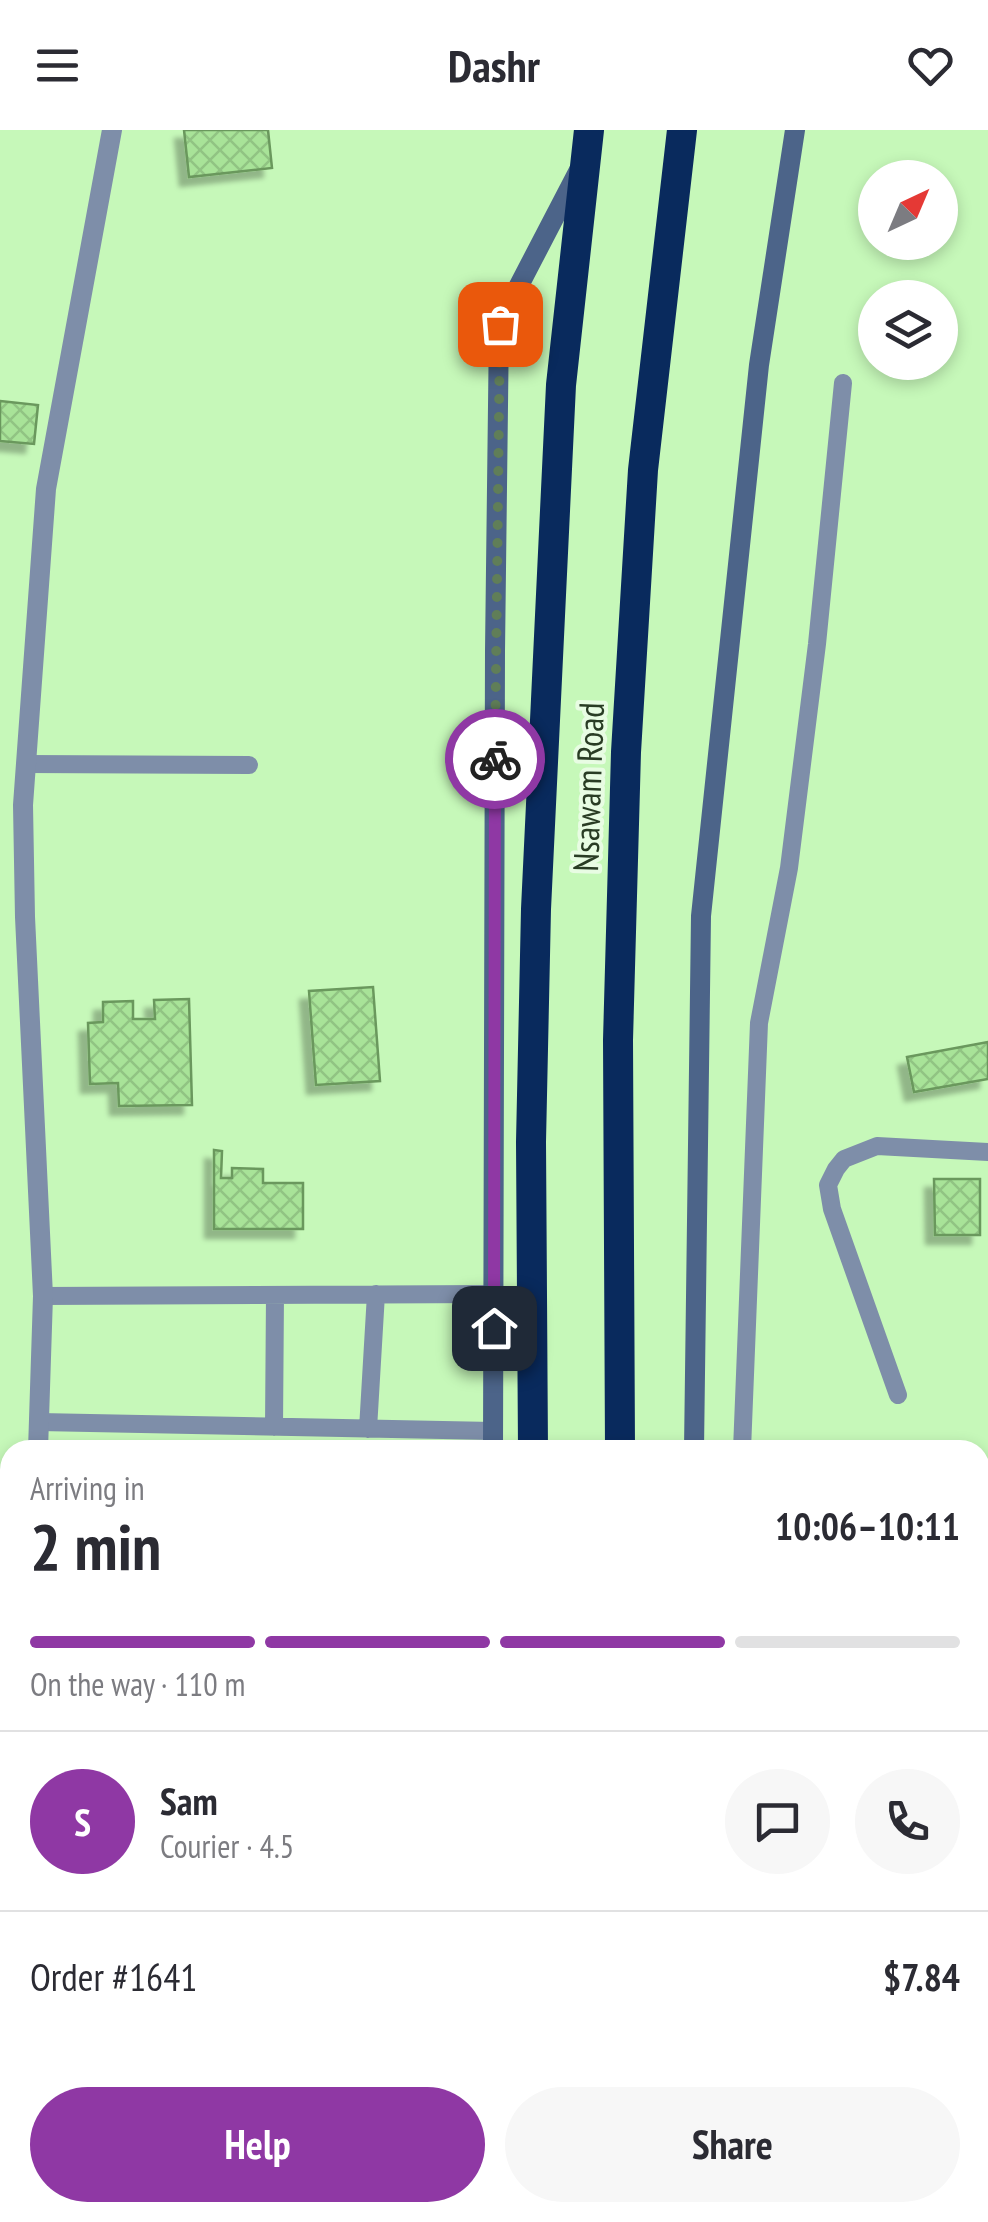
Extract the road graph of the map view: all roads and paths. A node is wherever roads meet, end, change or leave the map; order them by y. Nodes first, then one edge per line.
1 (112, 130) edge
2 (682, 130) edge
3 (795, 130) edge
4 (586, 145) edge
5 (844, 382) dead end
6 (26, 764) junction
7 (248, 765) dead end
8 (988, 1152) edge
9 (376, 1294) junction
10 (494, 1294) junction
11 (275, 1295) junction
12 (43, 1296) junction
13 (898, 1395) dead end
14 (39, 1422) junction
15 (274, 1427) junction
16 (368, 1429) junction
17 (38, 1440) edge
18 (483, 1440) edge
19 (493, 1440) edge
20 (533, 1440) edge
21 (620, 1440) edge
22 (694, 1440) edge
23 (742, 1440) edge

1 - 6 street
2 - 21 highway, Nsawam Road
3 - 22 main road
4 - 10 main road
4 - 20 highway, Nsawam Road
5 - 23 lane
6 - 7 lane
6 - 12 street
8 - 13 lane
9 - 10 lane
9 - 11 lane
9 - 16 lane
10 - 19 main road
11 - 12 lane
11 - 15 lane
12 - 14 street
14 - 15 lane
14 - 17 street
15 - 16 lane
16 - 18 lane

